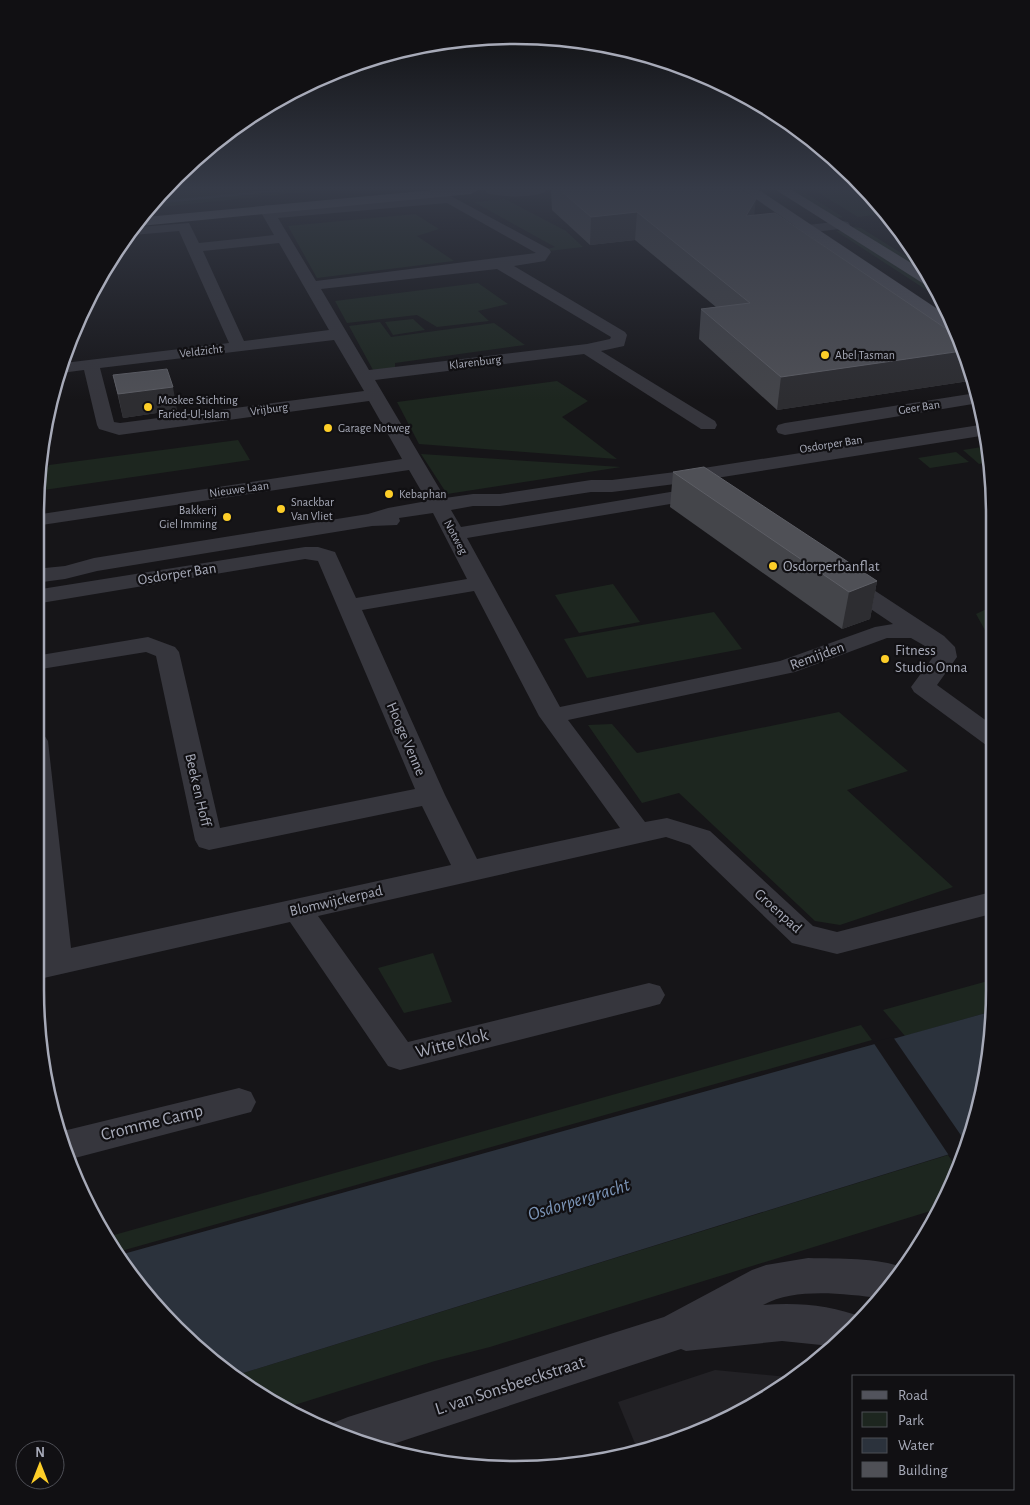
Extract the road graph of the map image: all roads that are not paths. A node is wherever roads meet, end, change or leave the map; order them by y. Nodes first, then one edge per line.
1 (200, 260) edge
2 (296, 260) edge
3 (525, 260) edge
4 (854, 260) edge
5 (898, 260) edge
6 (500, 264) junction
7 (920, 275) edge
8 (311, 286) junction
9 (945, 324) edge
10 (339, 334) junction
11 (240, 347) junction
12 (586, 349) junction
13 (91, 365) junction
14 (68, 367) edge
15 (364, 376) junction
16 (374, 395) junction
17 (971, 399) edge
18 (860, 417) junction
19 (976, 421) edge
20 (708, 425) dead end
21 (786, 429) dead end
22 (978, 430) edge
23 (888, 439) junction
24 (414, 463) junction
25 (684, 472) junction
26 (446, 518) junction
27 (44, 519) edge
28 (318, 553) joint
29 (829, 570) edge
30 (44, 574) edge
31 (481, 583) junction
32 (44, 596) edge
33 (348, 606) junction
34 (919, 631) junction
35 (44, 661) edge
36 (552, 716) junction
37 (986, 732) edge
38 (431, 795) junction
39 (667, 828) joint
40 (638, 833) junction
41 (468, 871) junction
42 (986, 904) edge
43 (298, 910) junction
44 (44, 930) edge
45 (46, 965) edge
46 (649, 995) dead end
47 (239, 1102) dead end
48 (70, 1144) edge
49 (886, 1281) edge
50 (841, 1329) edge
51 (673, 1333) junction
52 (359, 1434) edge

1 - 11 street
2 - 8 street, Notweg
3 - 6 street
4 - 9 main road
5 - 7 main road
6 - 8 street
6 - 12 street, Klarenburg
8 - 10 street, Notweg
10 - 11 street, Veldzicht
10 - 15 street, Notweg
11 - 13 street, Veldzicht
12 - 15 street, Klarenburg
12 - 20 street
13 - 14 street, Veldzicht
13 - 16 street, Vrijburg
15 - 16 street, Notweg
16 - 24 street, Notweg
17 - 18 street, Geer Ban
18 - 21 street, Geer Ban
18 - 23 street
19 - 23 street, Osdorper Ban
22 - 23 street, Osdorper Ban
23 - 25 street, Osdorper Ban
24 - 26 street, Notweg
24 - 27 street, Nieuwe Laan
25 - 26 street, Osdorper Ban
25 - 26 street, Osdorper Ban
26 - 30 street, Osdorper Ban
26 - 31 street, Notweg
28 - 32 street, Osdorper Ban
28 - 33 street, Hooge Venne
29 - 34 street
31 - 33 street
31 - 36 street, Notweg
33 - 38 street, Hooge Venne
34 - 36 street, Remijden
34 - 37 street
35 - 38 street, Beek en Hoff
36 - 40 street, Notweg
38 - 41 street, Hooge Venne
39 - 40 street, Blomwijckerpad
39 - 42 street, Groenpad
40 - 41 street, Blomwijckerpad
41 - 43 street, Blomwijckerpad
43 - 45 street, Blomwijckerpad
43 - 46 street, Witte Klok
44 - 45 street
47 - 48 street, Cromme Camp
49 - 51 street, L. van Sonsbeeckstraat
50 - 51 street, L. van Sonsbeeckstraat
51 - 52 street, L. van Sonsbeeckstraat

